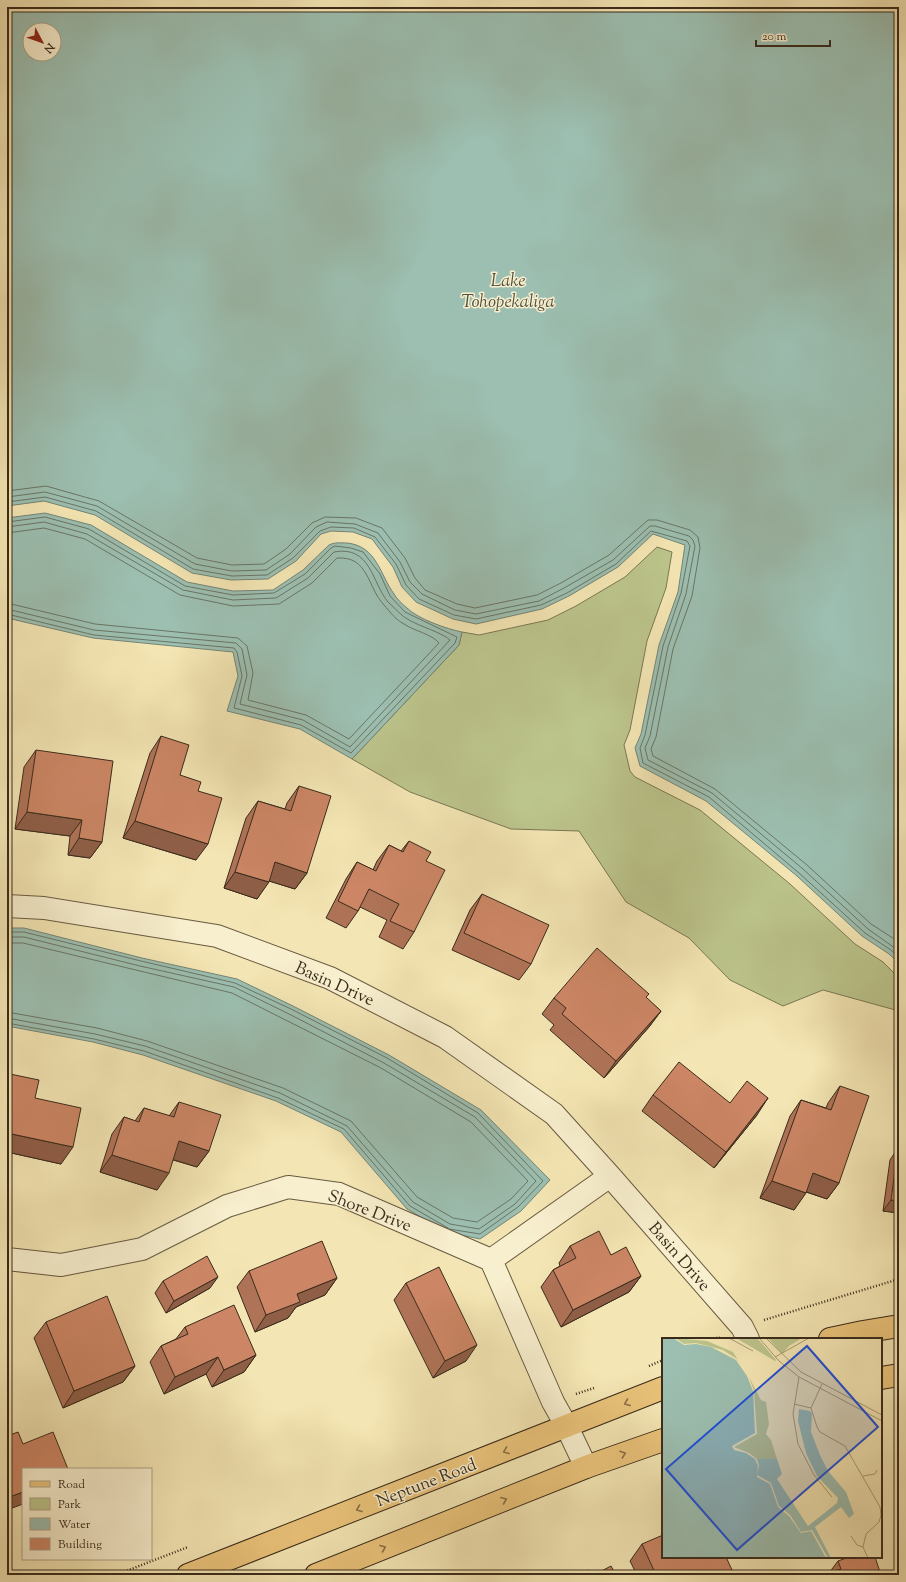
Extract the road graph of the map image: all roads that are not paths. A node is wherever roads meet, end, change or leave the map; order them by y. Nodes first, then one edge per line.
1 (7, 906) edge
2 (610, 1176) junction
3 (7, 1258) edge
4 (491, 1260) junction
5 (899, 1326) edge
6 (745, 1333) edge
7 (835, 1338) edge
8 (899, 1375) edge
9 (882, 1378) edge
10 (662, 1388) edge
11 (567, 1427) junction
12 (662, 1440) edge
13 (586, 1467) junction
14 (265, 1545) junction
15 (188, 1575) edge
16 (229, 1575) edge
17 (316, 1575) edge

1 - 2 street, Basin Drive
2 - 4 street
2 - 6 street, Basin Drive
3 - 4 street, Shore Drive
4 - 11 street
5 - 7 main road
8 - 9 main road
10 -> 11 main road, Neptune Road
11 - 13 street
11 -> 14 main road, Neptune Road
13 -> 12 main road
17 -> 13 main road
14 - 15 main road, Neptune Road
14 - 16 main road

